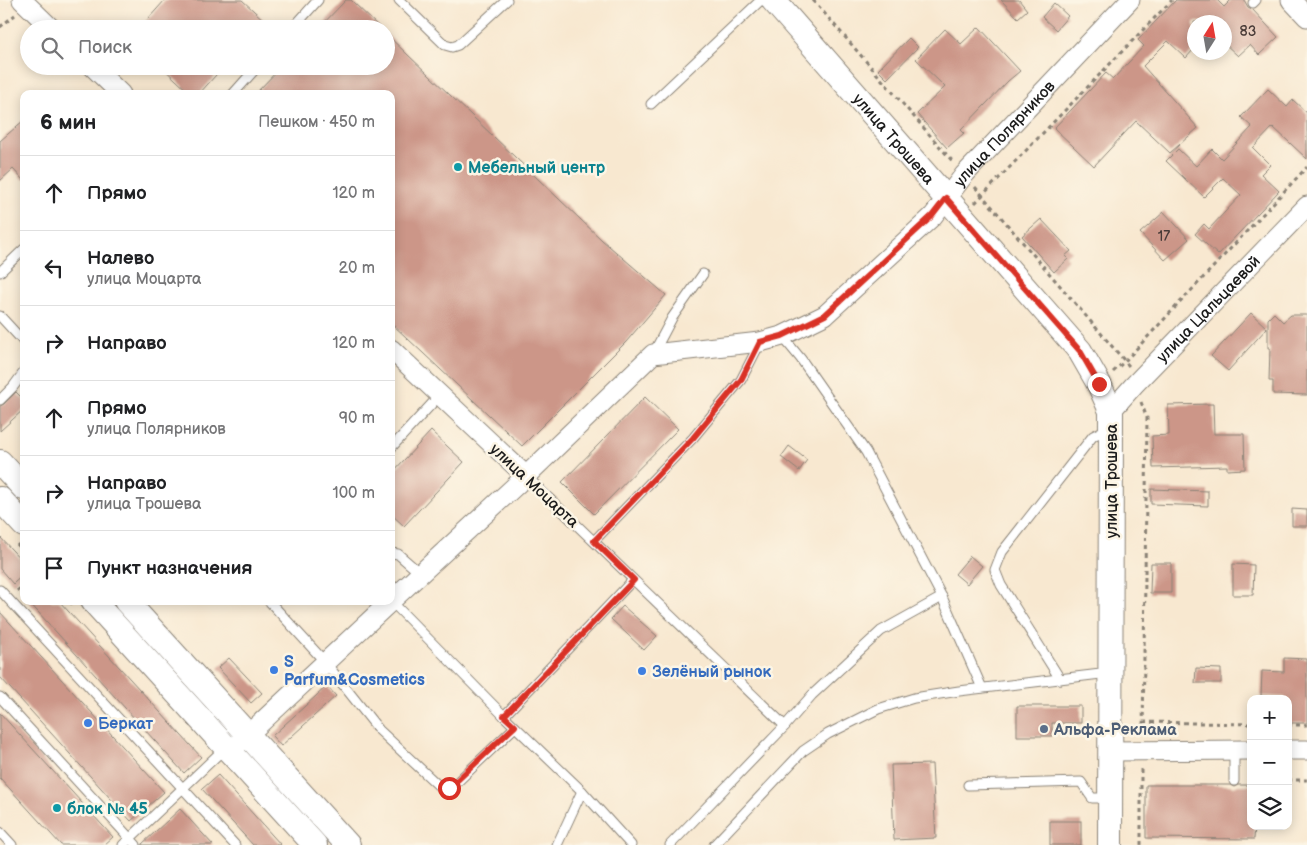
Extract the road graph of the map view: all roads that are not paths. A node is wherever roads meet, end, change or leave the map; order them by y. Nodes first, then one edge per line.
1 (22, 0) edge
2 (399, 0) edge
3 (506, 0) edge
4 (761, 0) edge
5 (772, 0) edge
6 (1130, 0) edge
7 (1292, 0) edge
8 (315, 1) edge
9 (1307, 17) edge
10 (43, 20) edge
11 (299, 20) edge
12 (101, 75) edge
13 (250, 75) edge
14 (117, 90) edge
15 (237, 90) edge
16 (651, 104) dead end
17 (946, 198) junction
18 (1307, 206) edge
19 (20, 253) edge
20 (0, 272) edge
21 (703, 274) dead end
22 (0, 316) edge
23 (782, 336) junction
24 (20, 338) edge
25 (760, 342) junction
26 (395, 353) edge
27 (653, 354) junction
28 (20, 377) edge
29 (440, 395) junction
30 (0, 400) edge
31 (1111, 419) junction
32 (395, 444) edge
33 (0, 462) edge
34 (526, 476) junction
35 (20, 484) edge
36 (0, 499) edge
37 (20, 521) edge
38 (594, 541) junction
39 (395, 553) edge
40 (421, 574) junction
41 (634, 580) junction
42 (0, 590) edge
43 (395, 597) edge
44 (942, 597) junction
45 (97, 605) edge
46 (130, 605) edge
47 (272, 605) edge
48 (387, 605) edge
49 (395, 605) edge
50 (326, 662) junction
51 (1110, 672) junction
52 (1060, 679) junction
53 (982, 688) junction
54 (0, 697) edge
55 (504, 716) junction
56 (515, 726) junction
57 (786, 726) junction
58 (248, 735) junction
59 (228, 749) junction
60 (1242, 750) edge
61 (1292, 750) edge
62 (1307, 750) edge
63 (1110, 751) junction
64 (1234, 781) dead end
65 (968, 785) dead end
66 (183, 788) junction
67 (582, 791) junction
68 (1110, 798) junction
69 (0, 832) edge
70 (129, 843) edge
71 (12, 845) edge
72 (235, 845) edge
73 (315, 845) edge
74 (348, 845) edge
75 (557, 845) edge
76 (631, 845) edge
77 (670, 845) edge
78 (714, 845) edge
79 (1110, 845) edge

1 - 10 street
2 - 3 lane
4 - 16 lane
5 - 17 street, улица Трошева
6 - 17 street, улица Полярников
7 - 9 street
8 - 11 lane
12 - 14 street
13 - 15 lane
17 - 23 street, улица Полярников
17 - 31 street, улица Трошева
18 - 31 street, улица Цальцаевой
19 - 20 lane
21 - 27 lane
22 - 24 lane
23 - 25 street, улица Полярников
23 - 44 lane
25 - 27 street, улица Полярников
25 - 38 lane
26 - 29 street, улица Моцарта
27 - 34 street
28 - 30 lane
29 - 32 lane
29 - 34 street, улица Моцарта
31 - 51 street, улица Трошева
31 - 52 lane
33 - 35 street
34 - 38 lane, улица Моцарта
34 - 40 street
36 - 37 street
38 - 41 lane, улица Моцарта
39 - 40 lane
40 - 43 street
41 - 55 lane
41 - 57 lane, улица Моцарта
42 - 66 lane
44 - 53 lane
44 - 57 lane
45 - 59 street
46 - 58 street
47 - 50 lane
48 - 50 street
49 - 55 lane
50 - 56 lane
50 - 58 street
51 - 52 lane
51 - 63 street, улица Трошева
52 - 53 lane
53 - 78 lane
54 - 70 lane
55 - 56 lane
56 - 67 lane
57 - 77 lane
58 - 59 street
58 - 74 street
59 - 66 lane
59 - 73 street
60 - 63 street
60 - 64 lane
61 - 62 street
63 - 68 street, улица Трошева
65 - 68 lane
66 - 70 lane
66 - 72 lane
67 - 75 lane
67 - 76 lane
68 - 79 street, улица Трошева
69 - 71 lane

